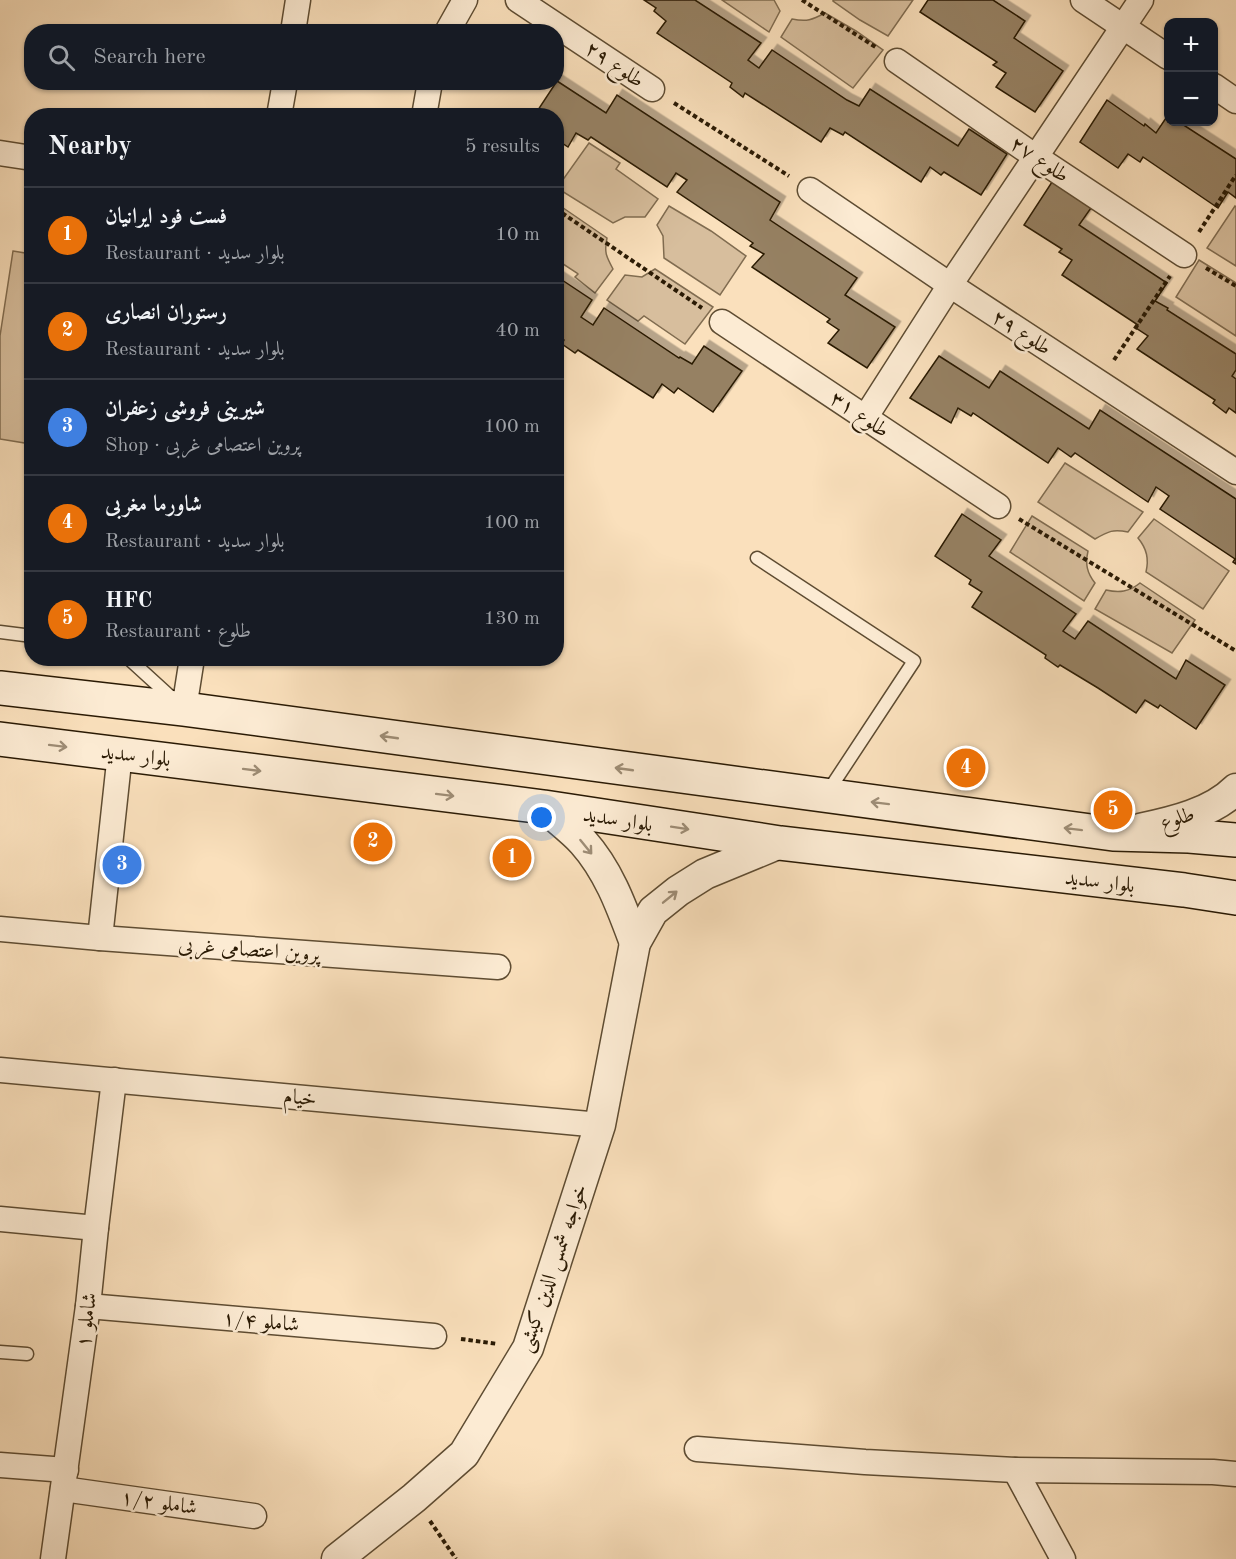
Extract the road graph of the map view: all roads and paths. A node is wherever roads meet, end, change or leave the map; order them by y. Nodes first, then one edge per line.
1 (298, 0) edge
2 (465, 0) edge
3 (518, 0) edge
4 (802, 0) edge
5 (1083, 0) edge
6 (1141, 0) edge
7 (294, 24) edge
8 (452, 24) edge
9 (554, 24) edge
10 (1123, 27) junction
11 (564, 31) edge
12 (1164, 54) edge
13 (897, 61) joint
14 (652, 89) joint
15 (1218, 89) edge
16 (284, 90) edge
17 (429, 90) edge
18 (1236, 101) edge
19 (280, 108) edge
20 (425, 108) edge
21 (0, 153) edge
22 (24, 157) edge
23 (1036, 157) junction
24 (810, 190) joint
25 (564, 214) edge
26 (1184, 255) joint
27 (950, 285) junction
28 (1236, 286) edge
29 (722, 322) joint
30 (865, 418) junction
31 (1236, 472) edge
32 (998, 506) joint
33 (757, 558) dead end
34 (0, 632) edge
35 (24, 635) edge
36 (1236, 651) edge
37 (137, 666) edge
38 (191, 666) edge
39 (0, 688) edge
40 (184, 709) junction
41 (0, 739) edge
42 (120, 753) junction
43 (1236, 789) edge
44 (825, 796) junction
45 (544, 807) junction
46 (1113, 834) junction
47 (1236, 840) edge
48 (780, 843) junction
49 (1236, 898) edge
50 (0, 929) edge
51 (100, 938) junction
52 (635, 943) junction
53 (498, 967) dead end
54 (0, 1070) edge
55 (114, 1080) junction
56 (600, 1125) junction
57 (0, 1219) edge
58 (96, 1228) junction
59 (88, 1306) junction
60 (434, 1336) joint
61 (528, 1347) junction
62 (0, 1352) edge
63 (27, 1354) dead end
64 (697, 1449) dead end
65 (0, 1465) edge
66 (1015, 1470) junction
67 (1236, 1474) edge
68 (64, 1480) junction
69 (414, 1498) junction
70 (255, 1516) dead end
71 (53, 1559) edge
72 (337, 1559) edge
73 (456, 1559) edge
74 (1063, 1559) edge

1 - 7 street
2 - 8 street
3 - 9 street, طلوع ۲۹
4 - 13 path
5 - 10 street
6 - 10 street
10 - 12 street
10 - 23 street
11 - 14 street, طلوع ۲۹
13 - 23 street, طلوع ۲۷
14 - 24 path
15 - 18 street
16 - 19 street
17 - 20 street
21 - 22 street
23 - 26 street, طلوع ۲۷
23 - 27 street
24 - 27 street, طلوع ۲۹
25 - 29 path
26 - 28 path
27 - 30 street
27 - 31 street, طلوع ۲۹
29 - 30 street, طلوع ۳۱
30 - 32 street, طلوع ۳۱
32 - 36 path
33 - 44 lane
34 - 35 lane
37 - 40 lane
38 - 40 street
39 - 40 main road
44 -> 40 main road
41 -> 42 main road, بلوار سدید
42 -> 45 main road, بلوار سدید
42 - 51 street
43 - 46 street, طلوع
46 -> 44 main road
45 -> 48 main road, بلوار سدید
45 -> 52 street
46 - 47 main road
48 - 49 main road, بلوار سدید
52 -> 48 street, خواجه شمس الدين كيشی
50 - 51 street, پروین اعتصامی غربی
51 - 53 street, پروین اعتصامی غربی
52 - 56 street, خواجه شمس الدين كيشی
54 - 55 street, خیام
55 - 56 street, خیام
55 - 58 street, شاملو ۱
56 - 61 street, خواجه شمس الدين كيشی
57 - 58 street
58 - 59 street, شاملو ۱
59 - 60 street, شاملو ۱/۴
59 - 68 street, شاملو ۱
60 - 61 path
61 - 69 street, خواجه شمس الدين كيشی
62 - 63 lane
64 - 66 street
65 - 68 street, شاملو ۱/۲
66 - 67 street
66 - 74 street
68 - 70 street, شاملو ۱/۲
68 - 71 street, شاملو ۱
69 - 72 street, خواجه شمس الدين كيشی
69 - 73 path

